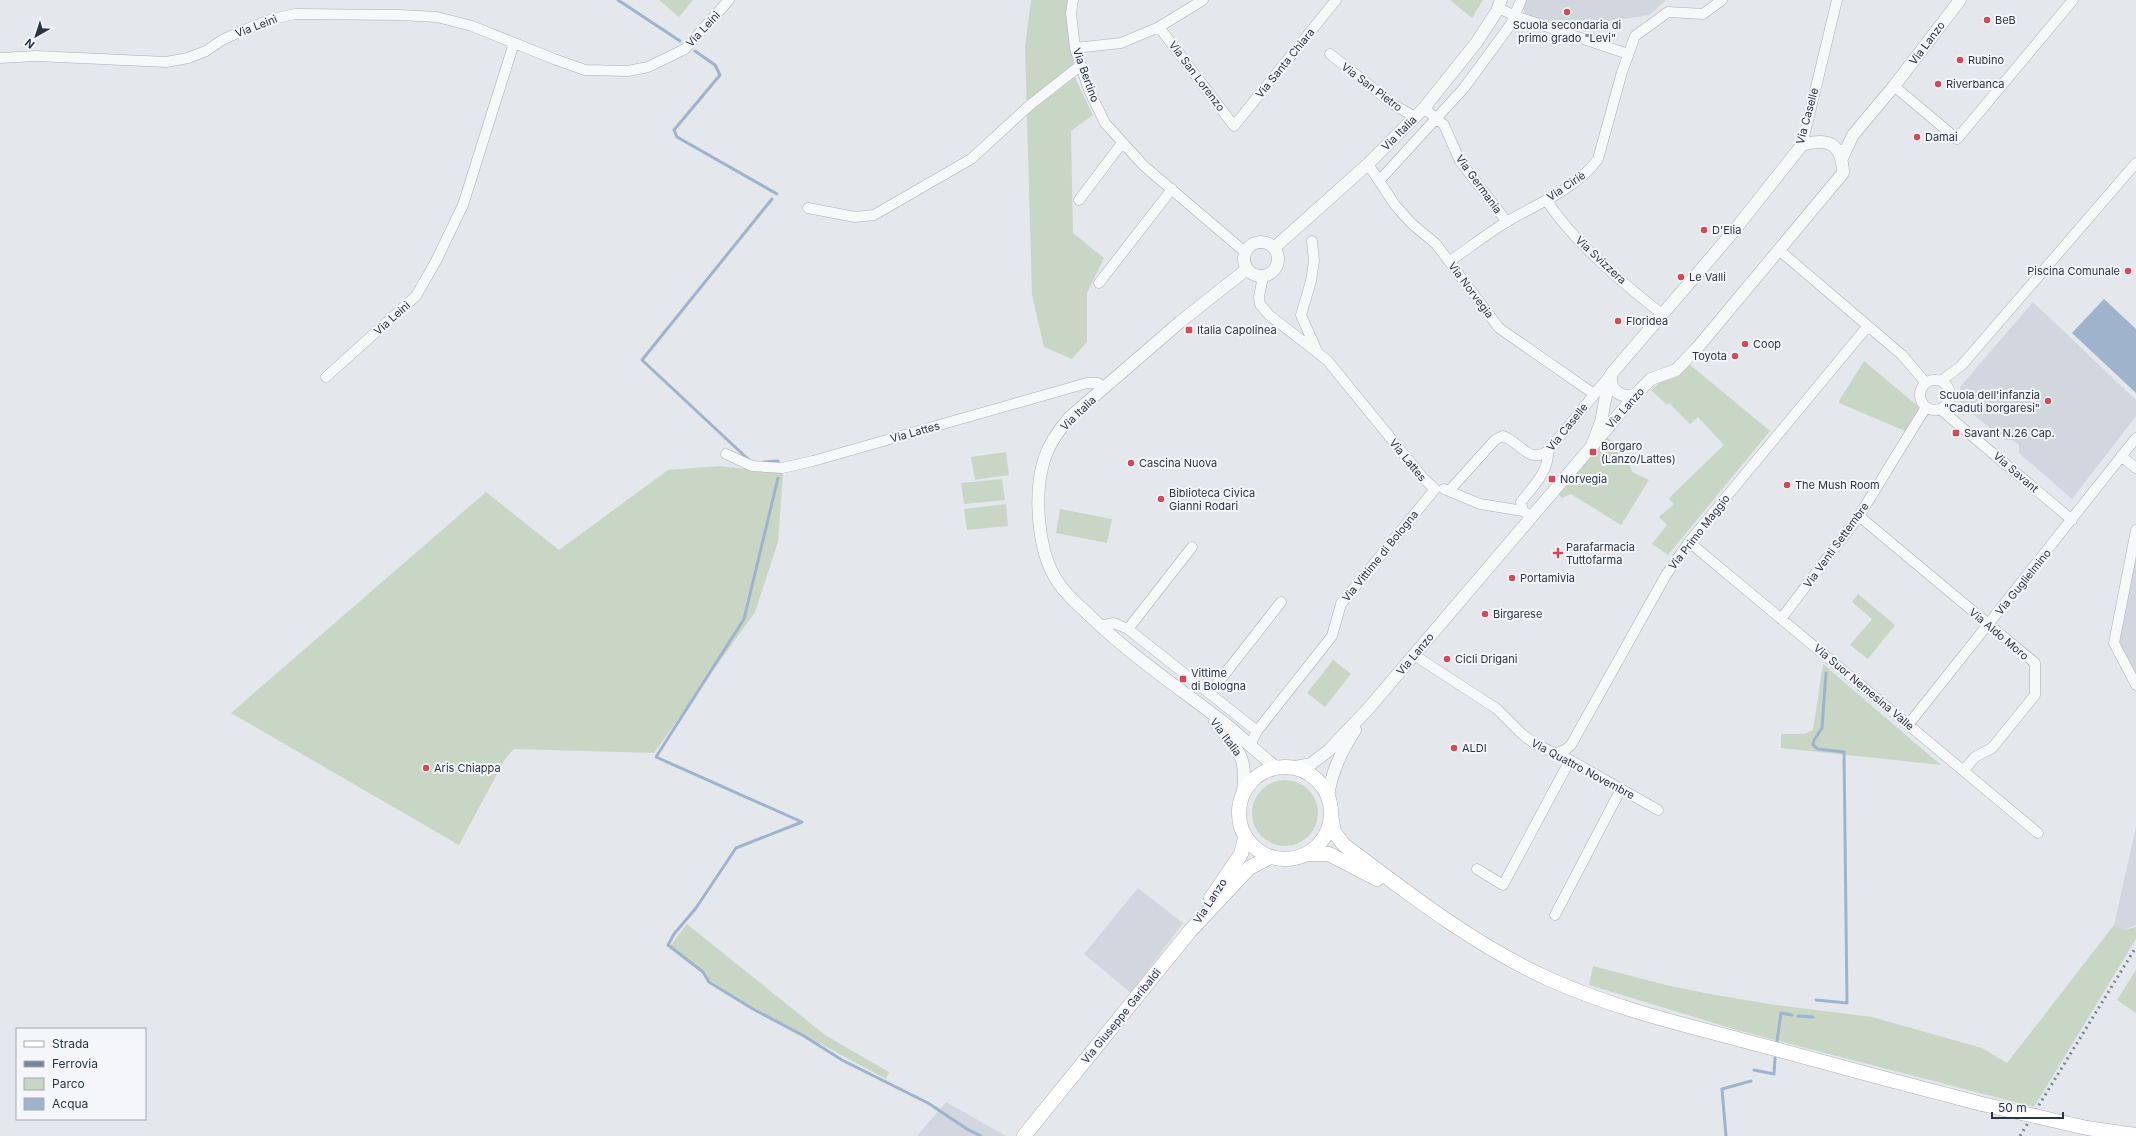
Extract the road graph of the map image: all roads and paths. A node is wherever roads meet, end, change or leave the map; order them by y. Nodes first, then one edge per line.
1 (729, 0) edge
2 (1073, 0) edge
3 (1203, 0) edge
4 (1336, 0) edge
5 (1521, 0) edge
6 (1722, 0) edge
7 (1835, 0) edge
8 (1960, 0) edge
9 (2073, 0) edge
10 (1499, 4) edge
11 (1515, 16) junction
12 (1159, 27) junction
13 (514, 43) junction
14 (1075, 48) junction
15 (1330, 54) dead end
16 (1628, 54) junction
17 (0, 58) edge
18 (1081, 66) junction
19 (1894, 86) junction
20 (1424, 108) junction
21 (1415, 117) junction
22 (1437, 119) junction
23 (1234, 126) joint
24 (1853, 135) junction
25 (1122, 143) junction
26 (1829, 143) junction
27 (1802, 145) junction
28 (1842, 158) junction
29 (1368, 164) junction
30 (2135, 167) edge
31 (1379, 181) junction
32 (1172, 189) junction
33 (1079, 200) dead end
34 (1546, 200) junction
35 (808, 208) dead end
36 (1507, 222) junction
37 (1312, 241) dead end
38 (1274, 248) junction
39 (1779, 250) junction
40 (1245, 252) junction
41 (1450, 262) junction
42 (1247, 269) junction
43 (1264, 276) junction
44 (1099, 283) dead end
45 (1662, 314) junction
46 (1867, 326) junction
47 (1317, 351) junction
48 (1962, 364) junction
49 (1612, 373) junction
50 (326, 377) dead end
51 (1941, 381) junction
52 (1926, 383) junction
53 (1104, 388) junction
54 (1949, 389) junction
55 (1594, 394) junction
56 (1637, 394) junction
57 (1926, 407) junction
58 (1940, 409) junction
59 (2136, 438) edge
60 (1593, 444) junction
61 (1548, 451) junction
62 (726, 454) dead end
63 (2121, 456) junction
64 (2136, 468) edge
65 (1435, 489) junction
66 (1449, 491) junction
67 (1527, 514) junction
68 (1859, 516) junction
69 (2072, 520) junction
70 (2136, 530) edge
71 (1689, 542) junction
72 (1192, 547) dead end
73 (1281, 602) dead end
74 (1781, 619) junction
75 (1988, 625) junction
76 (1100, 626) junction
77 (1128, 629) junction
78 (1414, 655) junction
79 (2136, 685) edge
80 (1210, 693) junction
81 (1204, 708) junction
82 (1368, 709) junction
83 (1908, 725) junction
84 (1257, 731) junction
85 (1250, 745) junction
86 (1556, 753) junction
87 (1570, 760) junction
88 (1276, 767) junction
89 (1295, 767) junction
90 (1964, 770) junction
91 (1621, 789) junction
92 (1243, 791) junction
93 (1328, 796) junction
94 (1658, 810) dead end
95 (1331, 815) junction
96 (2038, 833) dead end
97 (1245, 838) junction
98 (1306, 854) junction
99 (1270, 857) junction
100 (1477, 870) dead end
101 (1423, 904) junction
102 (1555, 915) dead end
103 (1190, 931) junction
104 (2136, 1135) edge
105 (1024, 1136) edge

1 - 13 street, Via Leinì
2 - 14 street, Via Bertino
3 - 12 street
4 - 23 street, Via Santa Chiara
5 - 11 street, Via Italia
6 - 16 street, Via Ciriè
7 - 27 street, Via Caselle
8 - 19 street, Via Lanzo
9 - 19 street
10 - 11 street
10 - 20 street, Via Italia
11 - 16 street
11 - 22 street, Via Italia
12 - 14 street
12 - 23 street, Via San Lorenzo
13 - 17 street, Via Leinì
13 - 50 street, Via Leinì
14 - 18 street, Via Bertino
15 - 21 street, Via San Pietro
16 - 34 street, Via Ciriè
18 - 25 street, Via Bertino
18 - 35 street
19 - 24 street, Via Lanzo
20 - 21 street, Via Italia
20 - 22 street, Via Germania
21 - 29 street, Via Italia
22 - 31 street, Via Italia
22 - 36 street, Via Germania
24 - 26 street
24 - 28 street, Via Lanzo
25 - 32 street, Via Bertino
25 - 33 street
26 - 27 street
26 - 28 street
27 - 45 street, Via Caselle
28 - 39 street, Via Lanzo
29 - 31 street, Via Norvegia
29 - 38 street, Via Italia
30 - 48 street
31 - 41 street, Via Norvegia
32 - 40 street, Via Bertino
32 - 44 street
34 - 36 street, Via Ciriè
34 - 45 street, Via Svizzera
36 - 41 street, Via Ciriè
37 - 47 street, Via Lattes
38 - 40 street
38 - 43 street
39 - 46 street
39 - 56 street, Via Lanzo
40 - 42 street
41 - 55 street, Via Norvegia
42 - 43 street
42 - 53 street, Via Italia
43 - 47 street, Via Lattes
45 - 49 street
46 - 52 street
46 - 71 street, Via Primo Maggio
47 - 65 street, Via Lattes
48 - 51 street
48 - 54 street
49 - 55 street
49 - 56 street
49 - 60 street
51 - 52 street
51 - 54 street
52 - 57 street
53 - 62 street, Via Lattes
53 - 76 street, Via Italia
54 - 58 street
55 - 61 street, Via Caselle
56 - 60 street, Via Lanzo
57 - 58 street
57 - 68 street, Via Venti Settembre
58 - 69 street, Via Savant
59 - 63 street, Via Guglielmino
60 - 67 street, Via Lanzo
61 - 66 street, Via Caselle
61 - 67 street
63 - 64 street
63 - 69 street, Via Guglielmino
65 - 66 street, Via Lattes
65 - 84 street, Via Vittime di Bologna
66 - 67 street, Via Lattes
67 - 78 street, Via Lanzo
68 - 74 street, Via Venti Settembre
68 - 75 street, Via Aldo Moro
69 - 75 street, Via Guglielmino
70 - 79 street
71 - 74 street, Via Suor Nemesina Valle
71 - 86 street, Via Primo Maggio
72 - 77 street
73 - 80 street
74 - 83 street, Via Suor Nemesina Valle
75 - 83 street, Via Guglielmino
75 - 90 street, Via Aldo Moro
76 - 77 street, Via Italia
76 - 81 street, Via Italia
77 - 80 street, Via Italia
78 - 82 street, Via Lanzo
78 - 86 street, Via Quattro Novembre
80 - 84 street, Via Italia
81 - 85 street, Via Italia
81 - 92 street, Via Italia
82 - 89 street, Via Lanzo
82 - 93 street, Via Lanzo
83 - 90 street, Via Suor Nemesina Valle
84 - 85 street, Via Vittime di Bologna
85 - 88 street, Via Italia
86 - 87 street, Via Quattro Novembre
87 - 91 street, Via Quattro Novembre
87 - 100 street
88 - 89 main road
88 - 92 main road
89 - 93 main road
90 - 96 street, Via Suor Nemesina Valle
91 - 94 street, Via Quattro Novembre
91 - 102 street
92 - 97 main road
93 - 95 main road
95 - 98 main road
95 - 101 main road
97 - 99 main road
97 - 103 main road, Via Lanzo
98 - 99 main road
98 - 101 main road
99 - 103 main road, Via Lanzo
101 - 104 main road, bridge
103 - 105 main road, Via Giuseppe Garibaldi

